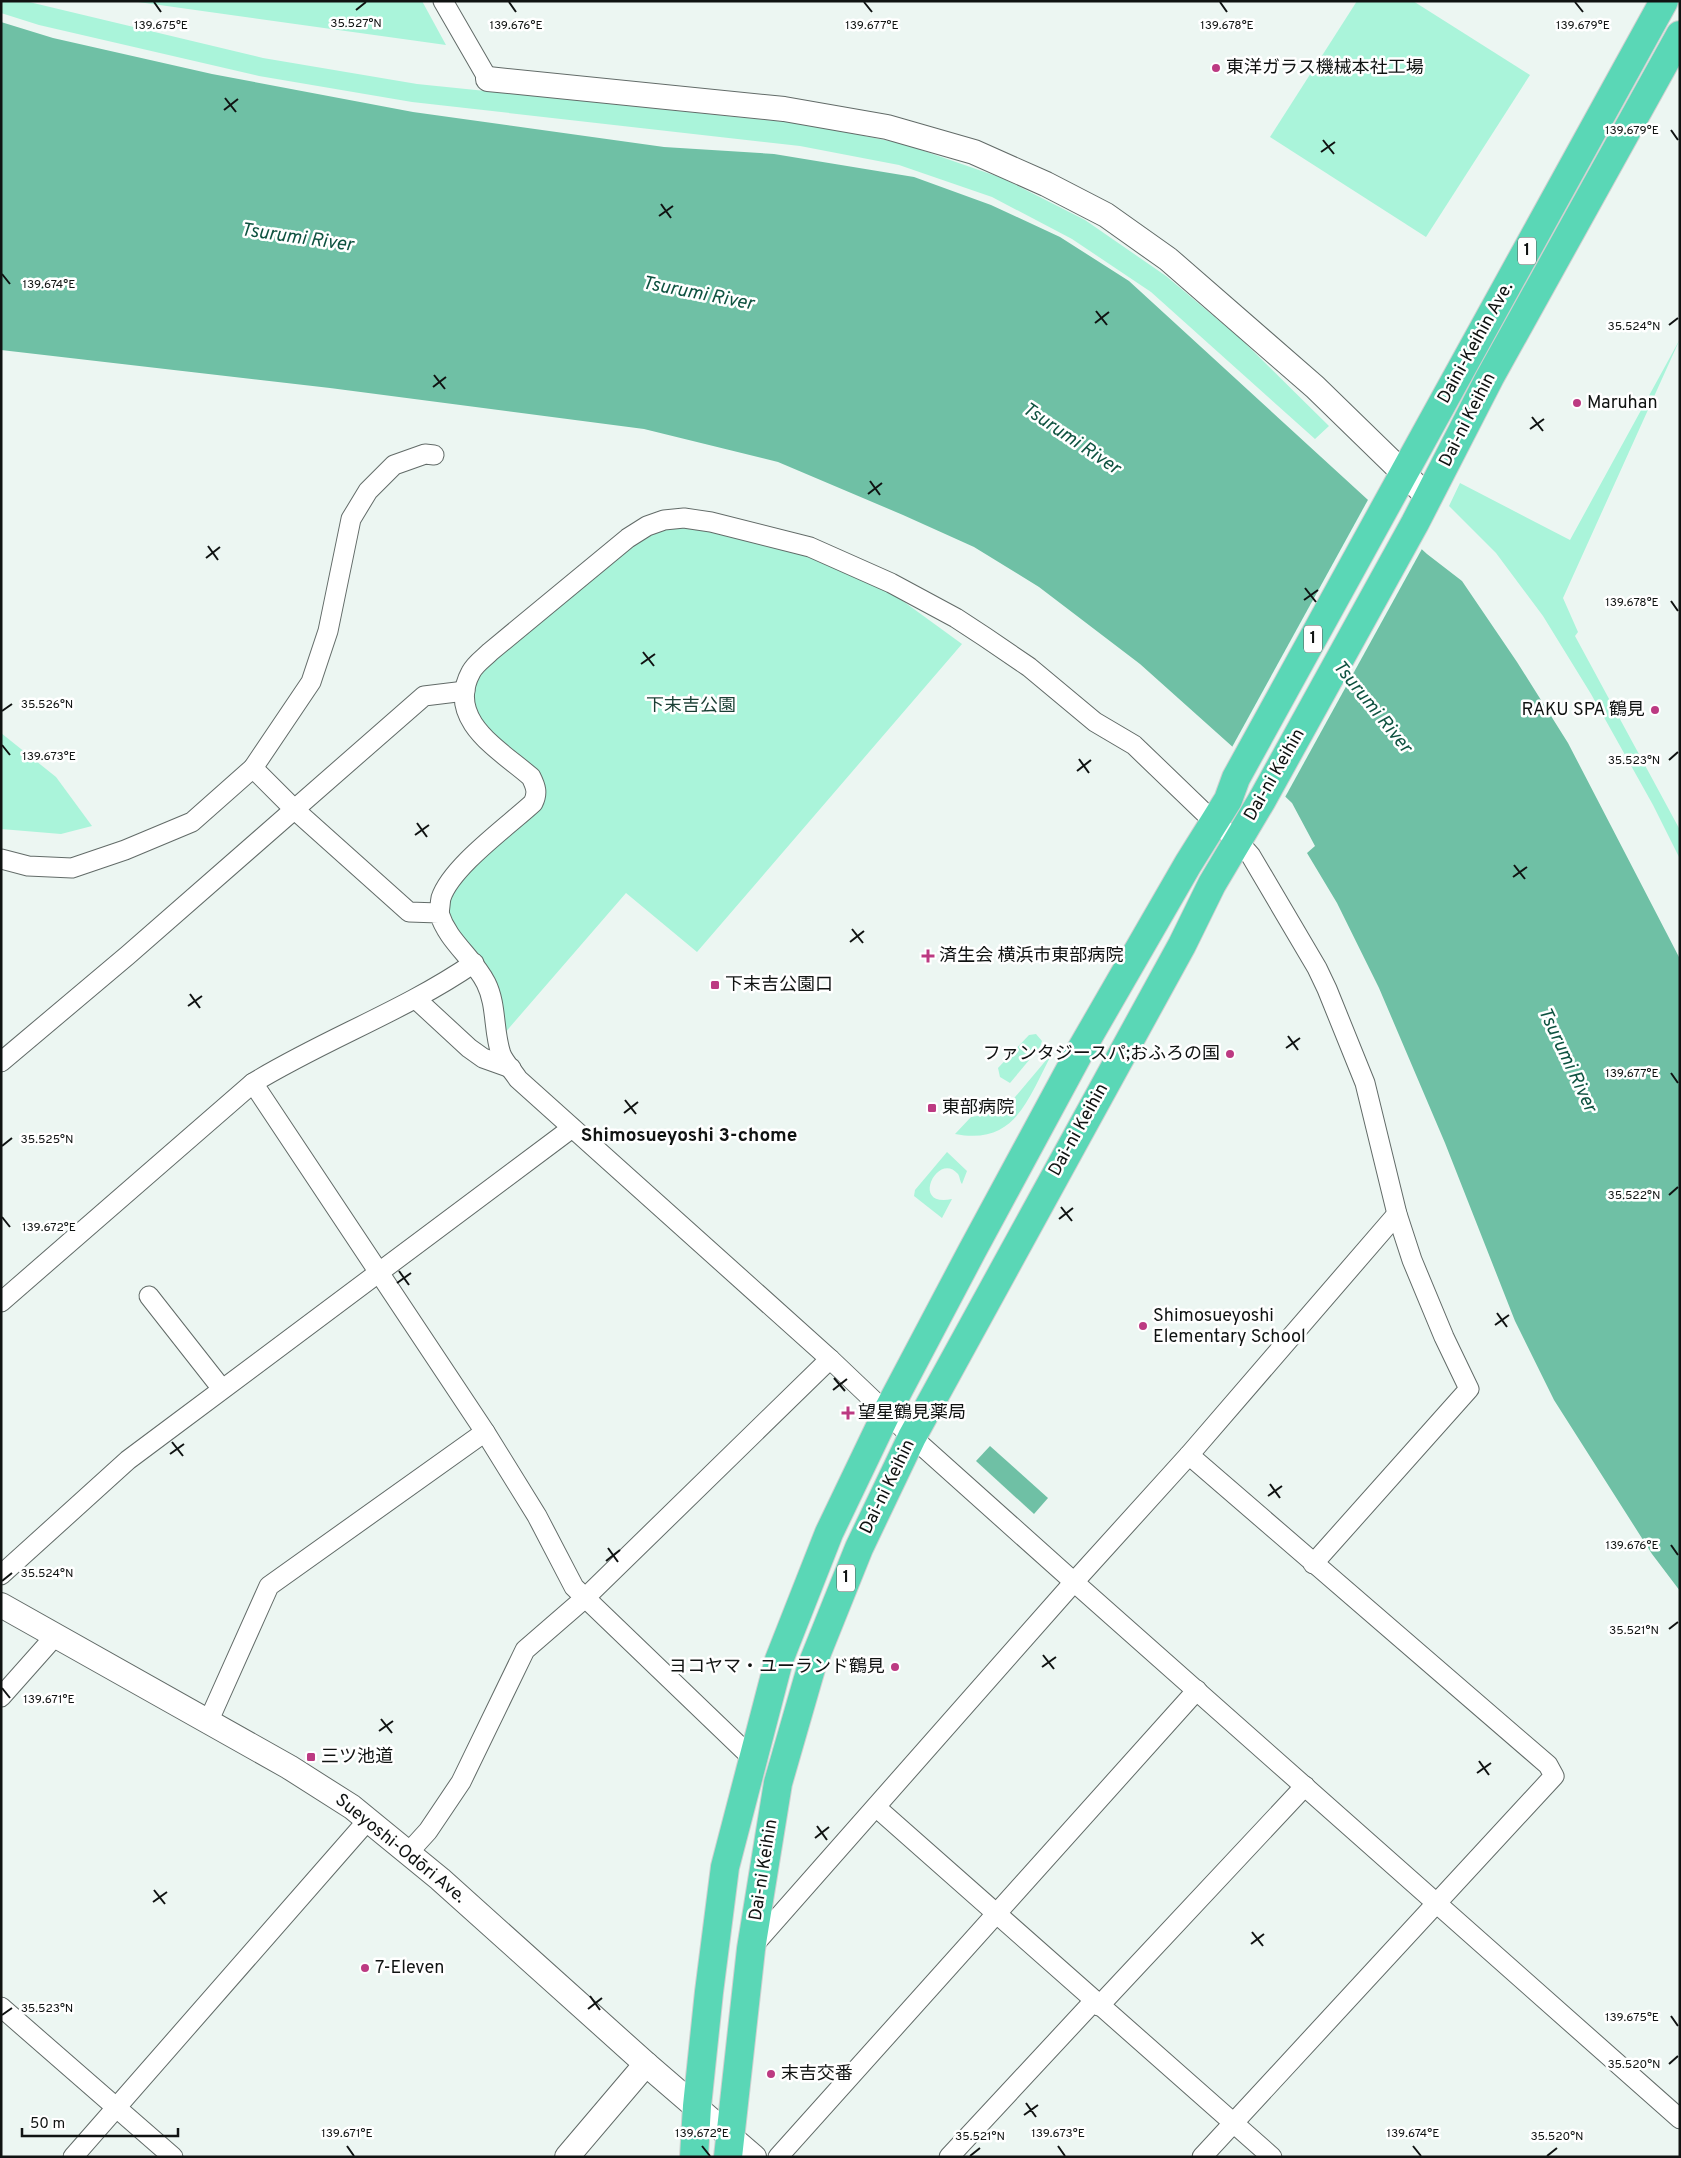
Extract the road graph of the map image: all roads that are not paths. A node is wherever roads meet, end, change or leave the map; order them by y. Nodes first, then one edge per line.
1 (443, 1) edge
2 (1664, 1) edge
3 (1680, 36) edge
4 (488, 79) joint
5 (434, 455) dead end
6 (1403, 473) junction
7 (1428, 497) junction
8 (1390, 500) joint
9 (465, 692) junction
10 (253, 768) junction
11 (295, 810) junction
12 (1214, 822) junction
13 (1236, 840) junction
14 (1, 859) edge
15 (439, 913) junction
16 (474, 964) junction
17 (417, 1000) junction
18 (1, 1062) edge
19 (511, 1068) junction
20 (253, 1083) junction
21 (572, 1128) junction
22 (1397, 1214) junction
23 (379, 1271) junction
24 (149, 1296) dead end
25 (1, 1302) edge
26 (830, 1359) junction
27 (222, 1389) junction
28 (887, 1412) junction
29 (485, 1432) junction
30 (912, 1437) junction
31 (1189, 1455) junction
32 (1313, 1564) junction
33 (1, 1575) edge
34 (1074, 1582) junction
35 (585, 1598) junction
36 (1, 1605) edge
37 (56, 1635) junction
38 (1197, 1690) junction
39 (1, 1697) edge
40 (209, 1720) junction
41 (752, 1758) junction
42 (1305, 1786) junction
43 (877, 1808) junction
44 (368, 1820) junction
45 (408, 1852) junction
46 (1438, 1904) junction
47 (996, 1915) junction
48 (751, 1949) junction
49 (1097, 2004) junction
50 (1, 2007) edge
51 (646, 2064) junction
52 (696, 2106) junction
53 (116, 2107) junction
54 (1680, 2119) edge
55 (1233, 2124) junction
56 (729, 2146) edge
57 (73, 2157) edge
58 (172, 2157) edge
59 (567, 2157) edge
60 (694, 2157) edge
61 (754, 2157) edge
62 (778, 2157) edge
63 (949, 2157) edge
64 (1202, 2157) edge
65 (1272, 2157) edge

1 - 4 street
2 - 6 highway, Daini-Keihin Ave. / 1
3 - 7 highway, Dai-ni Keihin / 1
4 - 6 street
5 - 10 street
6 - 7 street
6 - 8 highway, Daini-Keihin Ave. / 1
7 - 13 highway, Dai-ni Keihin / 1
8 - 12 highway, Dai-ni Keihin / 1
9 - 11 street
9 - 12 street
9 - 15 street
10 - 11 street
10 - 14 street
11 - 15 street
11 - 18 street
12 - 13 street
12 - 28 highway, Dai-ni Keihin / 1
13 - 22 street
13 - 30 highway, Dai-ni Keihin / 1
15 - 16 street
16 - 17 street
16 - 19 street
17 - 19 street
17 - 20 street
19 - 21 street
20 - 23 street
20 - 25 street
21 - 23 street
21 - 26 street
22 - 31 street
22 - 32 street
23 - 27 street
23 - 29 street
24 - 27 street
26 - 28 street
26 - 35 street
27 - 33 street
28 - 30 street
28 - 41 highway, Dai-ni Keihin / 1
29 - 35 street
29 - 40 street
30 - 34 street
30 - 48 highway, Dai-ni Keihin / 1
31 - 32 street
31 - 34 street
32 - 46 street
34 - 38 street
34 - 43 street
35 - 41 street
35 - 45 street
36 - 37 street, Sueyoshi-Odōri Ave.
37 - 39 street
37 - 40 street, Sueyoshi-Odōri Ave.
38 - 42 street
38 - 47 street
40 - 44 street, Sueyoshi-Odōri Ave.
41 - 52 highway, Dai-ni Keihin / 1
42 - 46 street
42 - 49 street
43 - 47 street
43 - 48 street
44 - 45 street, Sueyoshi-Odōri Ave.
44 - 53 street
45 - 51 street, Sueyoshi-Odōri Ave.
46 - 54 street
46 - 55 street
47 - 49 street
47 - 62 street
48 - 56 highway, Dai-ni Keihin / 1
49 - 55 street
49 - 63 street
50 - 53 street
51 - 52 street, Sueyoshi-Odōri Ave.
51 - 59 street
52 - 56 street, Sueyoshi-Odōri Ave.
52 - 60 highway, Dai-ni Keihin / 1
53 - 57 street
53 - 58 street
55 - 64 street
55 - 65 street
56 - 61 street, Sueyoshi-Odōri Ave.

